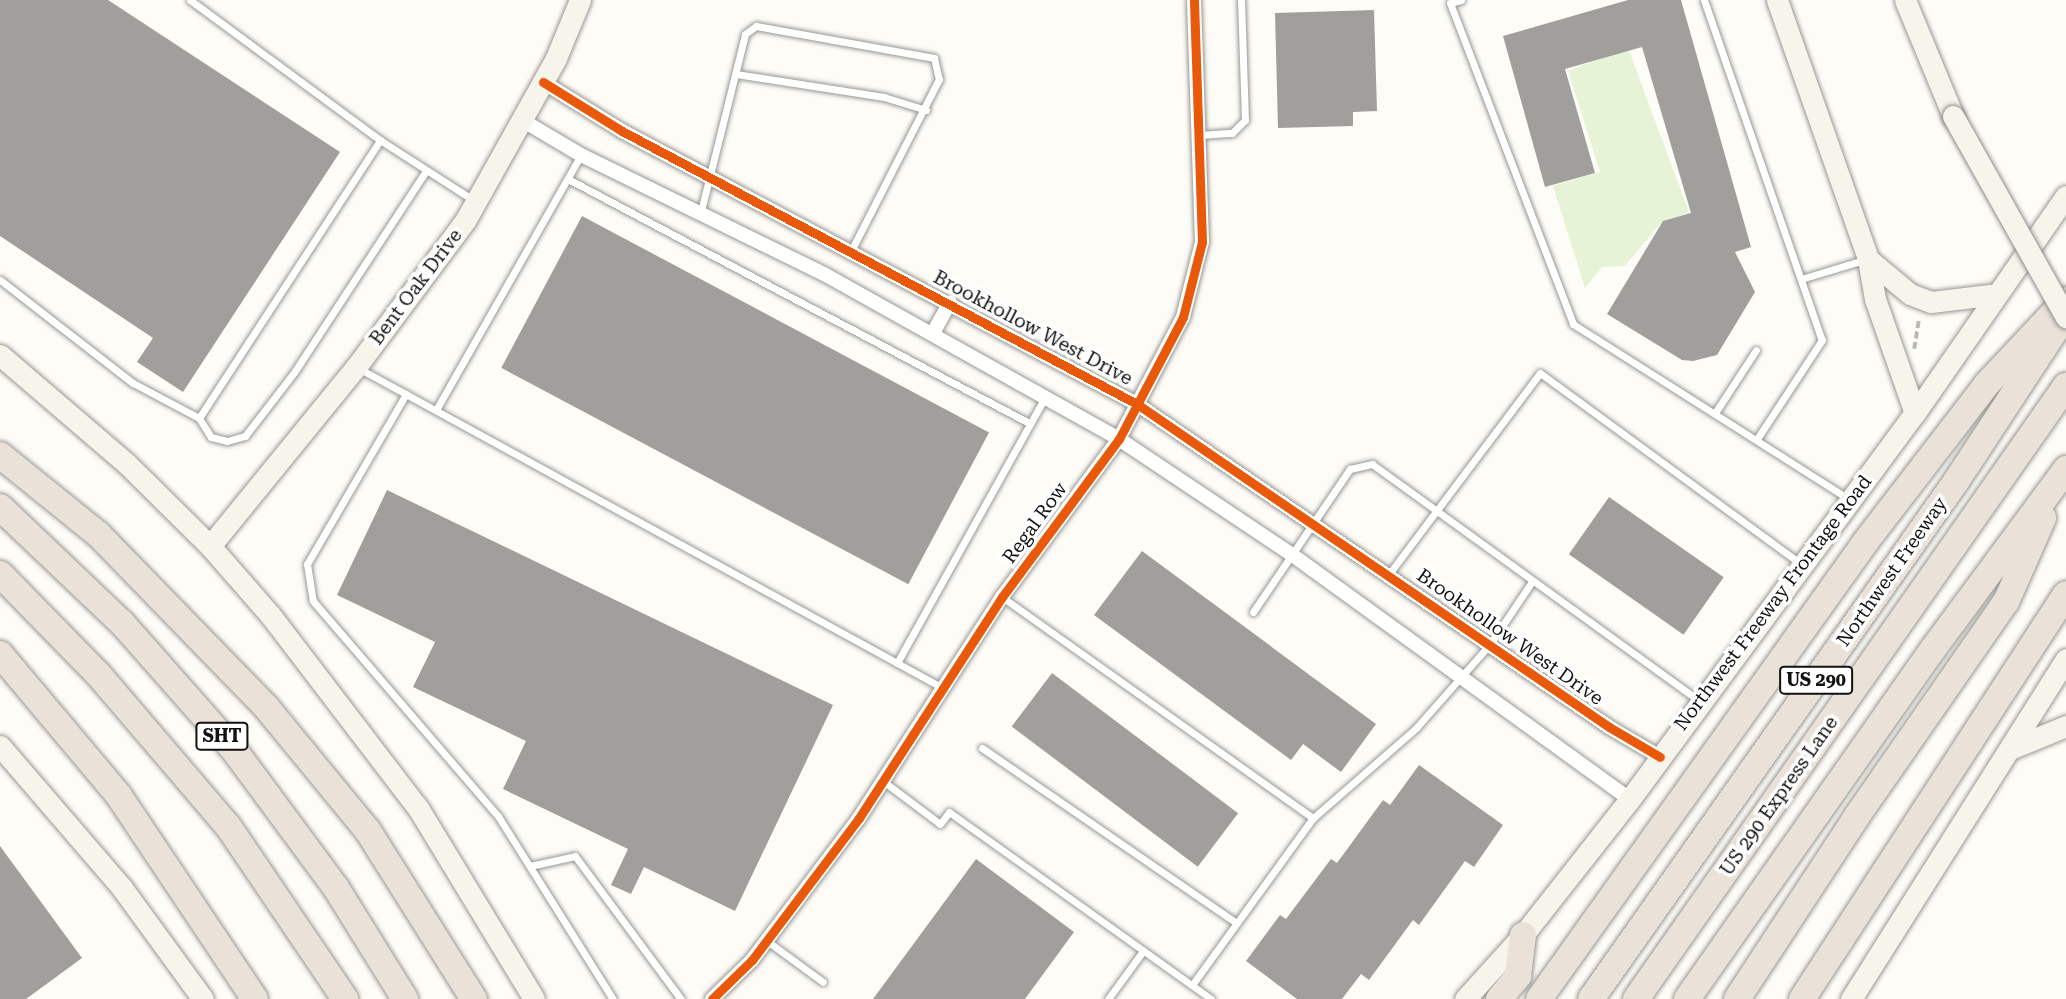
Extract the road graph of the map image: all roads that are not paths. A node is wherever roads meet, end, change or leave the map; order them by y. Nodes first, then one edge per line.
1 (190, 0) edge
2 (580, 0) edge
3 (1194, 0) edge
4 (1241, 0) edge
5 (1461, 0) edge
6 (1704, 0) edge
7 (1777, 0) edge
8 (1905, 0) edge
9 (736, 74) junction
10 (542, 82) junction
11 (926, 110) junction
12 (522, 120) junction
13 (1200, 135) junction
14 (380, 140) junction
15 (581, 155) junction
16 (426, 171) junction
17 (710, 176) junction
18 (568, 179) junction
19 (2066, 196) edge
20 (477, 202) junction
21 (701, 211) junction
22 (851, 251) junction
23 (1868, 259) junction
24 (1801, 279) junction
25 (0, 280) edge
26 (1997, 294) junction
27 (2066, 300) edge
28 (950, 302) junction
29 (2066, 315) edge
30 (933, 333) junction
31 (1756, 350) dead end
32 (0, 355) edge
33 (356, 367) junction
34 (2066, 386) edge
35 (406, 394) junction
36 (1046, 394) junction
37 (1137, 404) junction
38 (436, 410) junction
39 (1715, 413) junction
40 (1915, 413) junction
41 (199, 418) junction
42 (1029, 424) junction
43 (1119, 439) junction
44 (1757, 439) junction
45 (0, 455) edge
46 (2063, 473) edge
47 (1850, 500) junction
48 (0, 507) edge
49 (1435, 513) junction
50 (1313, 522) junction
51 (209, 546) junction
52 (1291, 554) junction
53 (1801, 564) junction
54 (0, 574) edge
55 (1389, 574) junction
56 (1531, 583) junction
57 (2066, 594) edge
58 (1002, 597) junction
59 (1253, 612) dead end
60 (1490, 644) junction
61 (2066, 659) edge
62 (7, 662) edge
63 (897, 663) junction
64 (1461, 675) junction
65 (943, 688) junction
66 (1700, 701) junction
67 (2066, 726) edge
68 (0, 746) edge
69 (982, 748) dead end
70 (2010, 749) junction
71 (1660, 757) junction
72 (883, 780) junction
73 (1630, 799) junction
74 (1313, 818) junction
75 (1761, 822) junction
76 (530, 866) junction
77 (1237, 923) junction
78 (1522, 935) junction
79 (767, 941) junction
80 (1143, 951) junction
81 (823, 982) dead end
82 (1192, 985) junction
83 (203, 999) edge
84 (255, 999) edge
85 (345, 999) edge
86 (405, 999) edge
87 (474, 999) edge
88 (534, 999) edge
89 (613, 999) edge
90 (681, 999) edge
91 (712, 999) edge
92 (1108, 999) edge
93 (1211, 999) edge
94 (1465, 999) edge
95 (1499, 999) edge
96 (1539, 999) edge
97 (1591, 999) edge
98 (1636, 999) edge
99 (1652, 999) edge
100 (1687, 999) edge
101 (1737, 999) edge
102 (1802, 999) edge
103 (1851, 999) edge

1 - 14 lane
2 - 10 main road, Bent Oak Drive
3 - 13 street, Regal Row
4 - 13 lane
5 - 39 lane
6 - 24 lane
7 - 23 main road
8 - 29 main road, bridge
9 - 11 lane
9 - 11 lane
9 - 17 lane
10 - 12 main road, Bent Oak Drive
10 - 17 street, Brookhollow West Drive
11 - 22 lane
12 - 15 street
12 - 20 main road, Bent Oak Drive
13 - 37 street, Regal Row
14 - 16 lane
14 - 41 lane
15 - 18 lane
15 - 21 street
16 - 20 lane
16 - 41 lane
17 - 21 lane
17 - 22 street, Brookhollow West Drive
18 - 38 lane
18 - 42 lane
19 - 26 main road, Northwest Freeway Frontage Road
20 - 33 main road, Bent Oak Drive
21 - 30 street
22 - 28 street, Brookhollow West Drive
23 - 24 lane
23 - 26 main road
23 - 40 main road
24 - 44 lane
25 - 41 lane
26 - 40 main road, Northwest Freeway Frontage Road
27 - 96 highway
28 - 30 street
28 - 37 street, Brookhollow West Drive
29 - 97 highway, Northwest Freeway / US 290
30 - 36 street
31 - 39 lane
32 - 51 main road
33 - 35 lane
33 - 51 main road, Bent Oak Drive
34 - 75 highway, US 290 Express Lane
35 - 38 lane
35 - 76 lane
36 - 42 lane
36 - 43 street
37 - 43 street, Regal Row
37 - 50 street, Brookhollow West Drive
38 - 63 lane
39 - 44 lane
40 - 47 main road, Northwest Freeway Frontage Road
42 - 63 lane
43 - 52 street
43 - 58 street, Regal Row
44 - 47 lane
45 - 87 highway
46 - 100 highway
46 - 101 highway
47 - 53 main road, Northwest Freeway Frontage Road
48 - 86 highway, SHT
49 - 50 lane
49 - 53 lane
49 - 55 lane
49 - 56 lane
50 - 52 lane
50 - 55 street, Brookhollow West Drive
51 - 88 main road
52 - 59 lane
52 - 64 street
53 - 66 main road, Northwest Freeway Frontage Road
54 - 85 highway, SHT
55 - 60 street, Brookhollow West Drive
56 - 60 lane
56 - 66 lane
57 - 102 highway
58 - 65 street, Regal Row
58 - 74 lane
60 - 64 lane
60 - 71 street, Brookhollow West Drive
61 - 70 main road
62 - 84 highway
63 - 65 lane
64 - 73 street
64 - 74 lane
65 - 72 street, Regal Row
66 - 71 main road, Northwest Freeway Frontage Road
67 - 70 main road
68 - 83 main road
69 - 77 lane
70 - 103 main road
71 - 73 main road, Northwest Freeway Frontage Road
72 - 79 street, Regal Row
72 - 80 lane
73 - 78 main road, Northwest Freeway Frontage Road
74 - 77 lane
75 - 98 highway, US 290 Express Lane
75 - 99 highway
76 - 89 lane
76 - 90 lane
77 - 82 lane
78 - 94 main road, Northwest Freeway Frontage Road
78 - 95 highway
79 - 81 lane
79 - 91 street, Regal Row
80 - 82 lane
80 - 92 lane
82 - 93 lane

